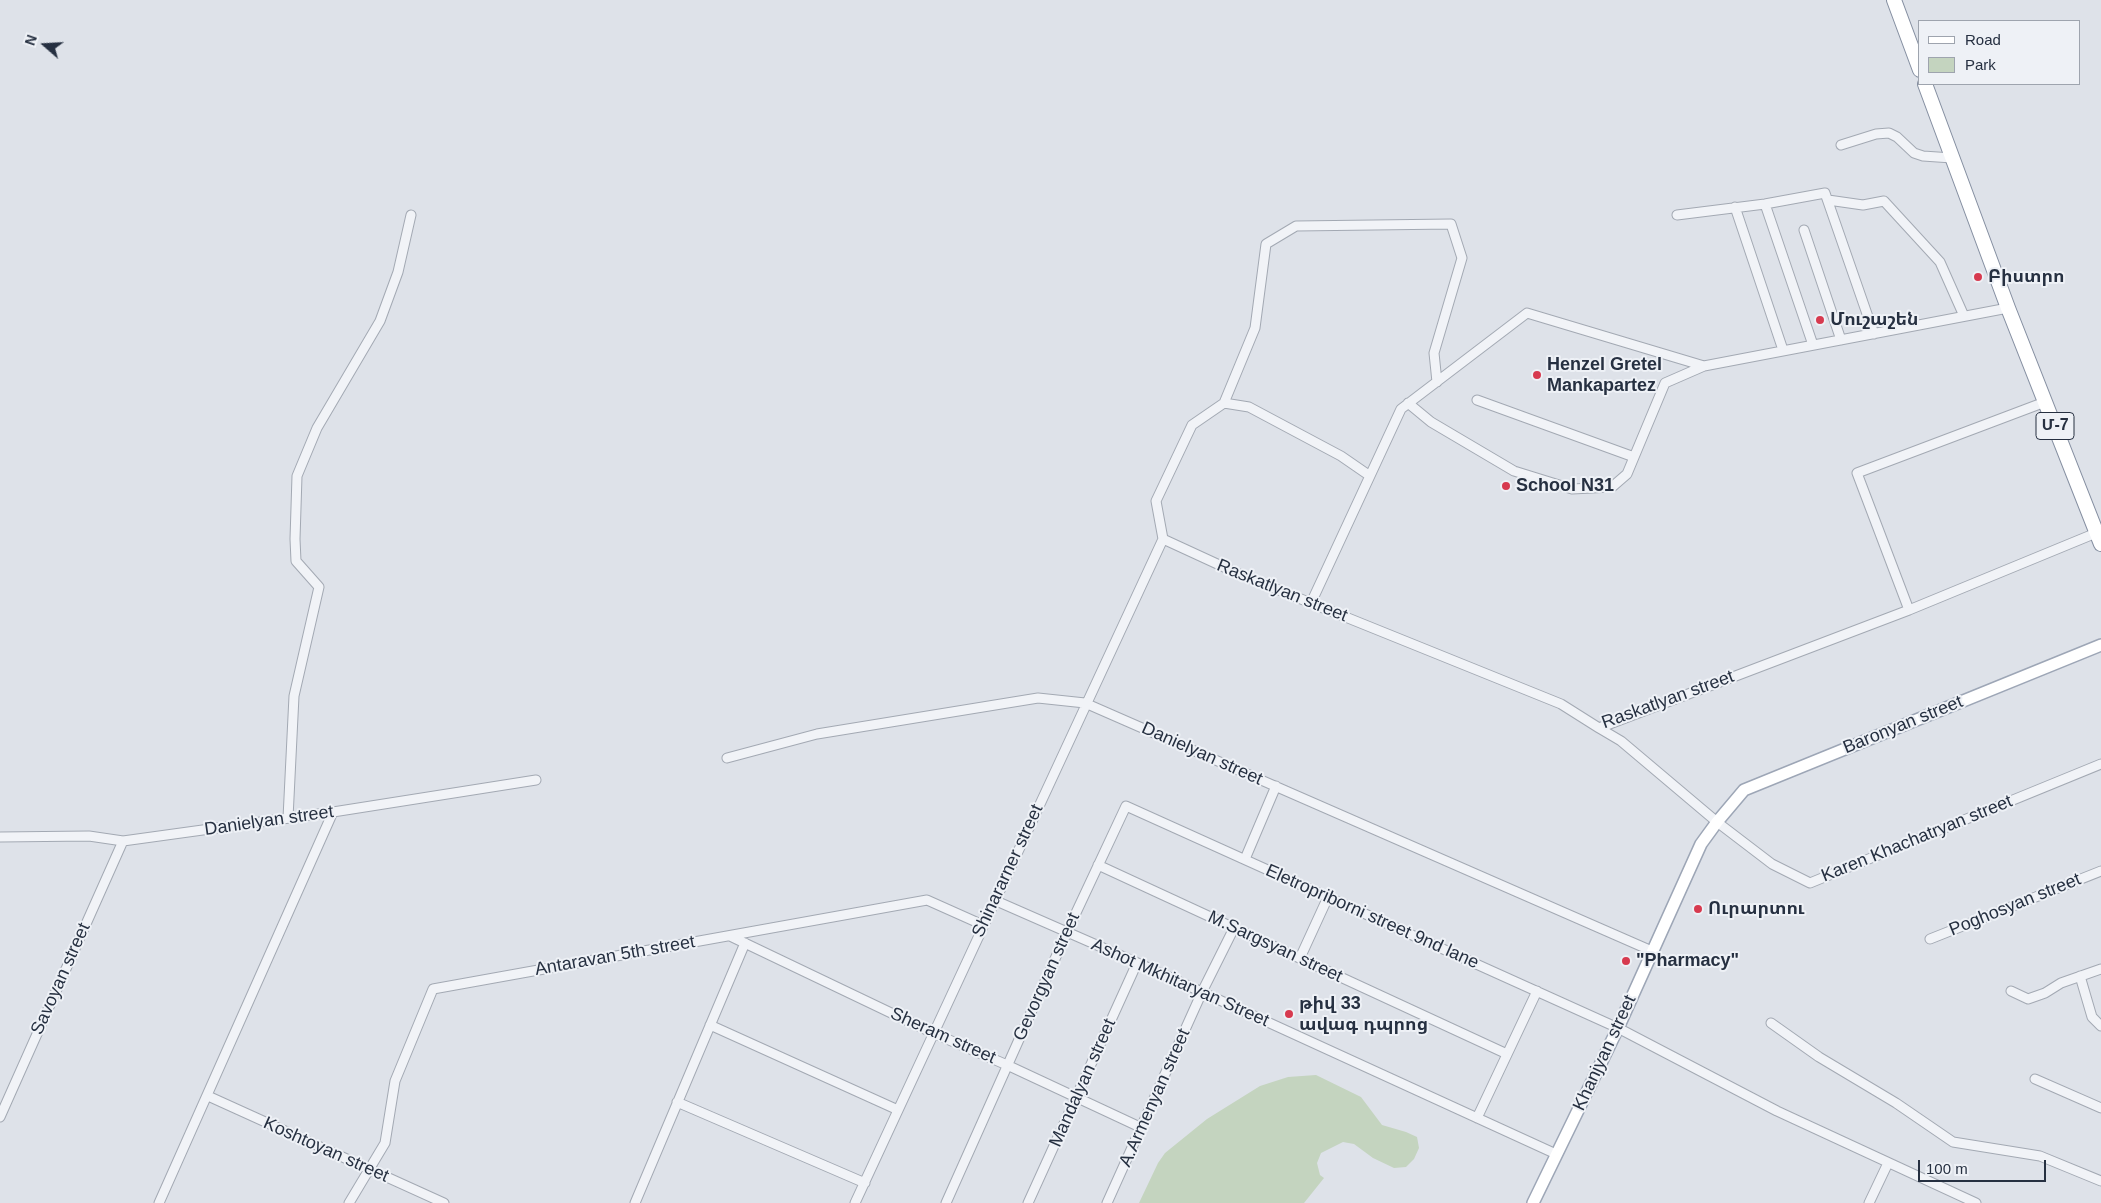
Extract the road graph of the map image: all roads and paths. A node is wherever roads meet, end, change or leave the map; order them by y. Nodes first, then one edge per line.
1 (1894, 0) edge
2 (1918, 65) edge
3 (1925, 85) edge
4 (1841, 144) dead end
5 (1952, 158) junction
6 (1828, 200) junction
7 (1765, 204) junction
8 (1735, 207) junction
9 (411, 214) dead end
10 (1677, 215) dead end
11 (1804, 230) dead end
12 (2008, 308) junction
13 (1964, 316) junction
14 (1874, 334) junction
15 (1841, 340) junction
16 (1813, 345) junction
17 (1783, 350) junction
18 (1704, 366) junction
19 (1437, 382) junction
20 (1477, 400) dead end
21 (2045, 402) junction
22 (1408, 403) junction
23 (1224, 404) junction
24 (1634, 457) junction
25 (1370, 476) junction
26 (1163, 539) junction
27 (2099, 539) edge
28 (1312, 603) junction
29 (1909, 610) junction
30 (2101, 645) edge
31 (1085, 703) junction
32 (1599, 728) junction
33 (727, 758) dead end
34 (2101, 764) edge
35 (536, 780) dead end
36 (1276, 786) junction
37 (1126, 806) joint
38 (334, 812) junction
39 (288, 818) junction
40 (1716, 822) junction
41 (0, 837) edge
42 (123, 841) junction
43 (1245, 859) junction
44 (1098, 865) junction
45 (2101, 871) edge
46 (1328, 897) junction
47 (994, 900) junction
48 (983, 926) junction
49 (1234, 928) junction
50 (1067, 932) junction
51 (730, 936) junction
52 (1930, 939) dead end
53 (745, 943) junction
54 (1652, 951) junction
55 (1300, 958) junction
56 (1137, 963) junction
57 (2101, 968) edge
58 (2080, 976) junction
59 (1537, 991) junction
60 (2011, 991) dead end
61 (1202, 992) junction
62 (1771, 1023) dead end
63 (710, 1025) junction
64 (2101, 1026) edge
65 (1618, 1028) junction
66 (933, 1033) junction
67 (1507, 1054) junction
68 (1008, 1066) junction
69 (2035, 1079) dead end
70 (208, 1096) junction
71 (1076, 1097) junction
72 (677, 1102) junction
73 (2101, 1108) edge
74 (898, 1110) junction
75 (0, 1117) edge
76 (1477, 1118) junction
77 (1142, 1128) junction
78 (1556, 1154) junction
79 (1888, 1163) junction
80 (370, 1170) junction
81 (2101, 1181) edge
82 (865, 1183) junction
83 (159, 1203) edge
84 (349, 1203) edge
85 (444, 1203) edge
86 (635, 1203) edge
87 (855, 1203) edge
88 (946, 1203) edge
89 (1028, 1203) edge
90 (1107, 1203) edge
91 (1533, 1203) edge
92 (1869, 1203) edge
93 (1976, 1203) edge

1 - 2 highway
3 - 5 highway, Մ-7
4 - 5 street
5 - 12 highway, Մ-7
6 - 7 street
6 - 13 street
6 - 14 street
7 - 8 street
7 - 16 street
8 - 10 street
8 - 17 street
9 - 39 street
11 - 15 street
12 - 13 street
12 - 21 highway, Մ-7
13 - 14 street
14 - 15 street
15 - 16 street
16 - 17 street
17 - 18 street
18 - 19 street
18 - 24 street
19 - 22 street
19 - 23 street
20 - 24 street
21 - 27 highway, Մ-7
21 - 29 street
22 - 24 street
22 - 25 street
23 - 25 street
23 - 26 street
25 - 28 street
26 - 28 street, Raskatlyan street
26 - 31 street, Shinararner street
27 - 29 street, Raskatlyan street
28 - 32 street, Raskatlyan street
29 - 32 street, Raskatlyan street
30 - 40 main road, Baronyan street
31 - 33 street, Danielyan street
31 - 36 street, Danielyan street
31 - 47 street, Shinararner street
32 - 40 street, Karen Khachatryan street
34 - 40 street, Karen Khachatryan street
35 - 38 street, Danielyan street
36 - 43 street
36 - 54 street, Danielyan street
37 - 43 street, Eletropriborni street 9nd lane
37 - 44 street, Gevorgyan street
38 - 39 street, Danielyan street
38 - 70 street
39 - 42 street, Danielyan street
40 - 54 main road, Khanjyan street
41 - 42 street, Danielyan street
42 - 75 street, Savoyan street
43 - 46 street, Eletropriborni street 9nd lane
44 - 49 street, M.Sargsyan street
44 - 50 street, Gevorgyan street
45 - 52 street, Poghosyan street
46 - 55 street
46 - 59 street, Eletropriborni street 9nd lane
47 - 48 street, Shinararner street
47 - 50 street, Ashot Mkhitaryan Street
48 - 51 street, Antaravan 5th street
48 - 66 street, Shinararner street
49 - 55 street, M.Sargsyan street
49 - 61 street, A.Armenyan street
50 - 56 street, Ashot Mkhitaryan Street
50 - 68 street, Gevorgyan street
51 - 53 street, Sheram street
51 - 80 street, Antaravan 5th street
53 - 63 street
53 - 66 street, Sheram street
54 - 65 main road, Khanjyan street
55 - 67 street, M.Sargsyan street
56 - 61 street, Ashot Mkhitaryan Street
56 - 71 street, Mandalyan street
57 - 58 street
58 - 60 street
58 - 64 street
59 - 65 street, Eletropriborni street 9nd lane
59 - 67 street
61 - 76 street, Ashot Mkhitaryan Street
61 - 77 street, A.Armenyan street
62 - 81 street
63 - 72 street
63 - 74 street
65 - 78 main road, Khanjyan street
65 - 79 street, Eletropriborni street 9nd lane
66 - 68 street, Sheram street
66 - 74 street, Shinararner street
67 - 76 street
68 - 71 street, Sheram street
68 - 88 street, Gevorgyan street
69 - 73 street
70 - 80 street, Koshtoyan street
70 - 83 street
71 - 77 street, Sheram street
71 - 89 street, Mandalyan street
72 - 82 street
72 - 86 street
74 - 82 street, Shinararner street
76 - 78 street, Ashot Mkhitaryan Street
77 - 90 street, A.Armenyan street
78 - 91 main road, Khanjyan street
79 - 92 street
79 - 93 street, Eletropriborni street 9nd lane
80 - 84 street
80 - 85 street, Koshtoyan street
82 - 87 street, Shinararner street

